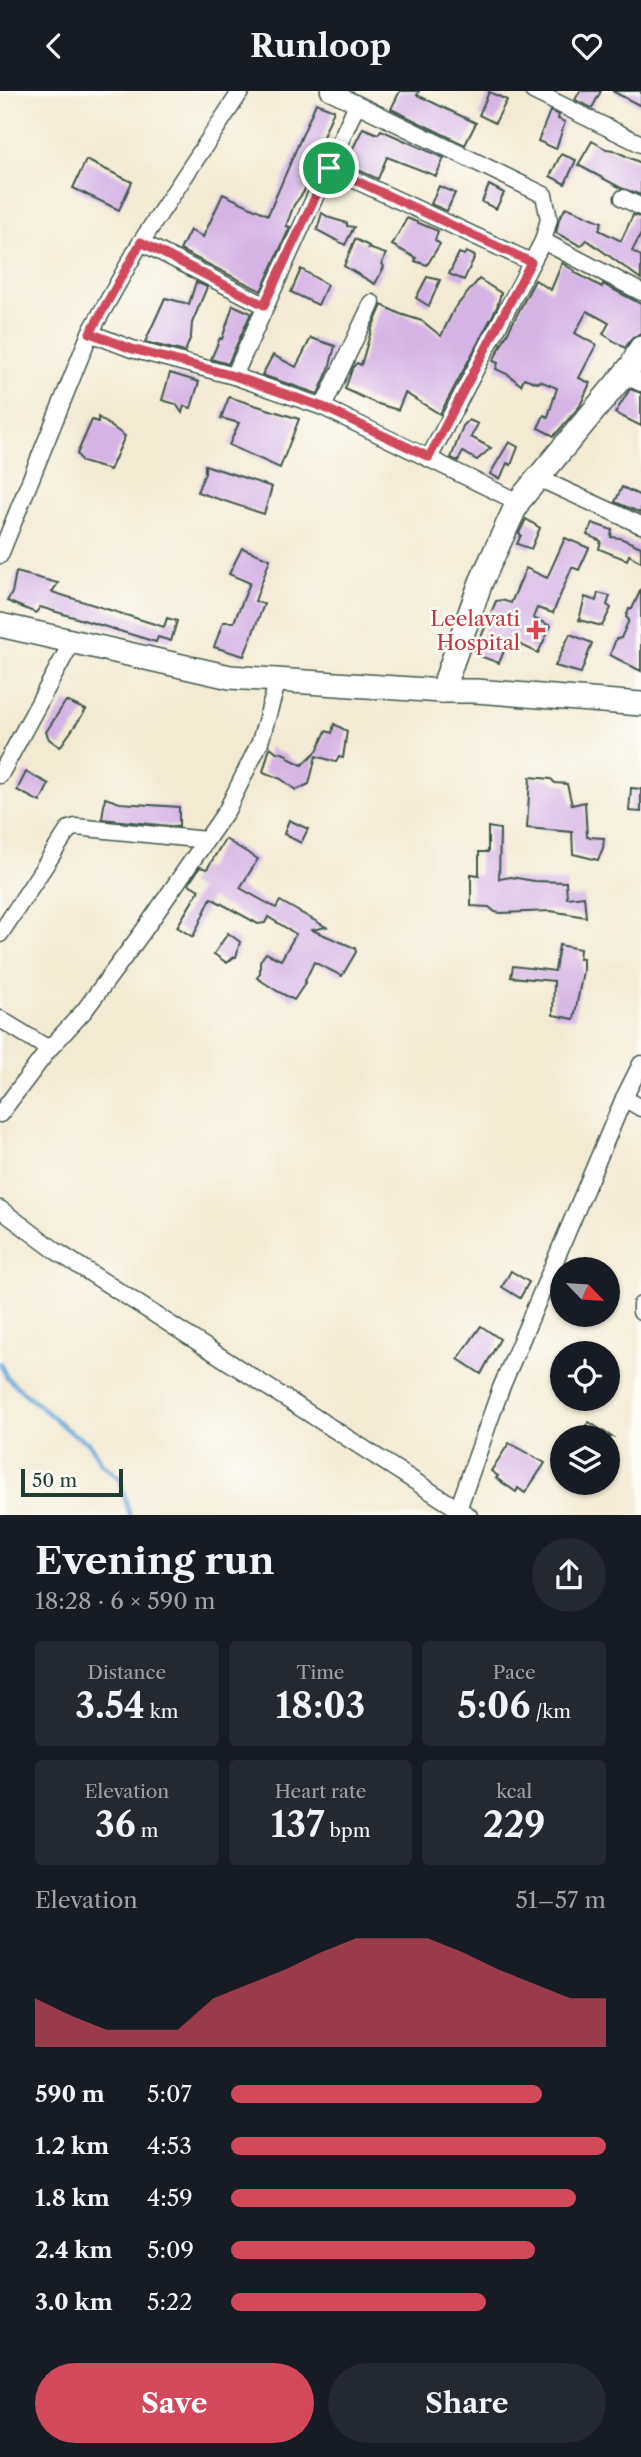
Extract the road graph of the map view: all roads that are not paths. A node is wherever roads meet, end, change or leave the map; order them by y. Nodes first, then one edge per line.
1 (241, 91) edge
2 (329, 91) edge
3 (533, 91) edge
4 (357, 104) junction
5 (641, 144) edge
6 (329, 168) junction
7 (623, 198) dead end
8 (641, 208) edge
9 (543, 241) junction
10 (141, 242) junction
11 (531, 262) junction
12 (641, 292) edge
13 (372, 303) dead end
14 (264, 305) junction
15 (90, 333) junction
16 (641, 348) edge
17 (234, 376) junction
18 (633, 379) edge
19 (323, 407) junction
20 (429, 457) junction
21 (538, 478) junction
22 (518, 502) junction
23 (641, 525) edge
24 (0, 555) edge
25 (0, 625) edge
26 (73, 640) junction
27 (278, 680) junction
28 (442, 691) junction
29 (641, 704) edge
30 (0, 775) edge
31 (206, 840) junction
32 (0, 933) edge
33 (0, 1019) edge
34 (48, 1049) junction
35 (641, 1064) edge
36 (624, 1098) junction
37 (641, 1108) edge
38 (0, 1114) edge
39 (0, 1209) edge
40 (641, 1305) edge
41 (641, 1312) edge
42 (461, 1513) edge

1 - 10 street
2 - 4 street
3 - 5 street
4 - 6 street
4 - 9 street
6 - 11 street
6 - 14 street
7 - 8 street
9 - 11 street
9 - 12 street
10 - 14 street
10 - 15 street
11 - 20 street
13 - 19 street
14 - 17 street
15 - 17 street
15 - 24 street
16 - 18 main road
17 - 19 street
18 - 21 main road
19 - 20 street
20 - 22 street
21 - 22 main road
21 - 23 street
22 - 28 main road
25 - 26 main road
26 - 27 main road
26 - 30 street
27 - 28 main road
27 - 31 street
28 - 29 main road
31 - 32 street
31 - 34 street
33 - 34 street
34 - 38 street
35 - 36 street
36 - 37 street
36 - 42 street
39 - 42 street
40 - 41 street

